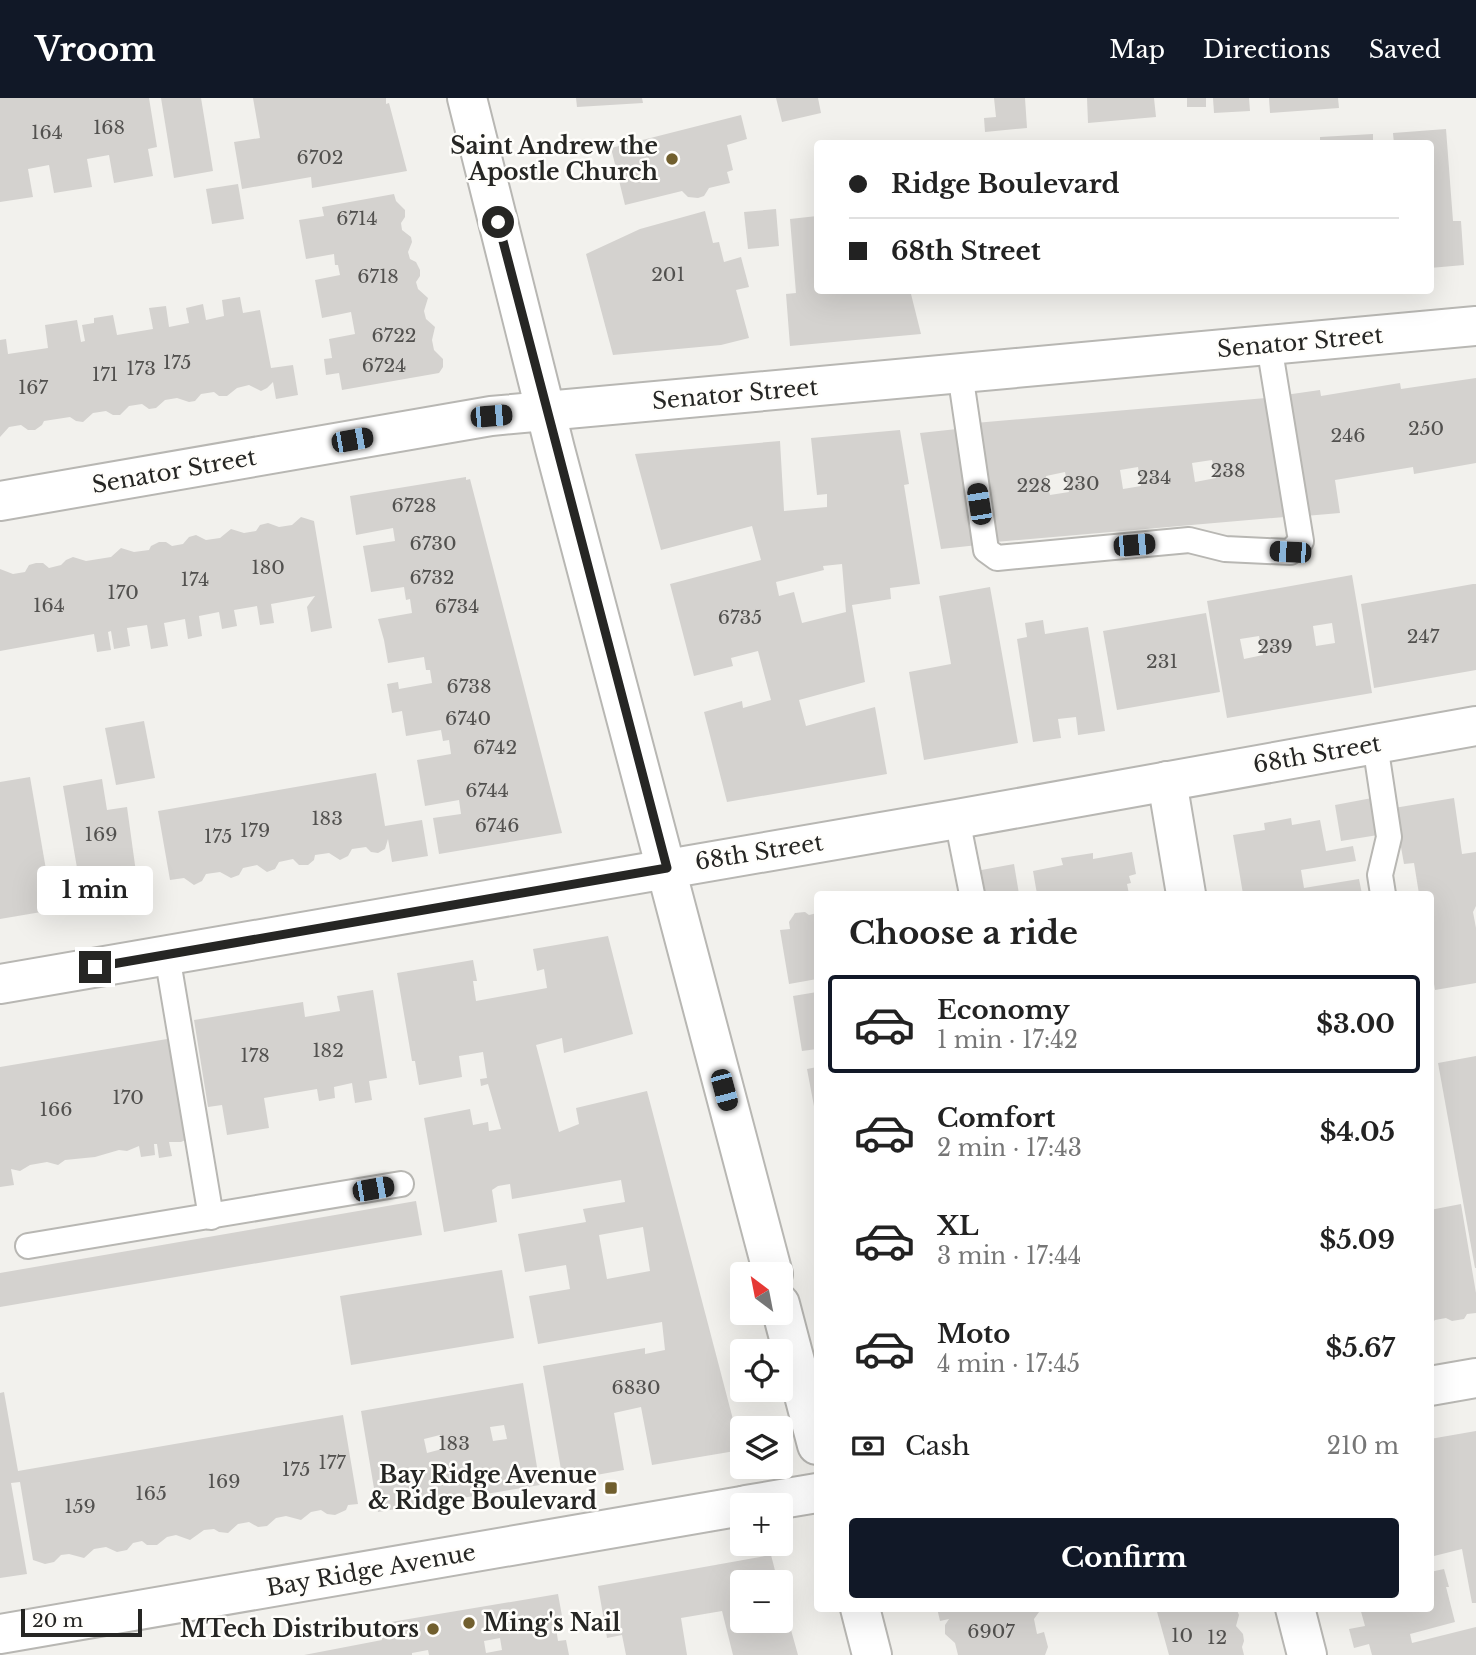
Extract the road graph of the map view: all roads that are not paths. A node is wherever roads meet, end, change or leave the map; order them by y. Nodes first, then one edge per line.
1 (467, 98) edge
2 (1476, 326) edge
3 (1269, 345) junction
4 (960, 373) junction
5 (546, 411) junction
6 (0, 501) edge
7 (1476, 726) edge
8 (1375, 744) junction
9 (1167, 781) junction
10 (957, 819) junction
11 (667, 868) junction
12 (971, 891) edge
13 (1185, 891) edge
14 (1383, 891) edge
15 (167, 955) junction
16 (0, 984) edge
17 (401, 1184) dead end
18 (211, 1217) junction
19 (28, 1246) dead end
20 (770, 1262) edge
21 (786, 1325) edge
22 (1476, 1378) edge
23 (1434, 1385) edge
24 (814, 1434) edge
25 (814, 1493) edge
26 (793, 1497) edge
27 (730, 1507) edge
28 (861, 1612) edge
29 (1296, 1612) edge
30 (0, 1634) edge
31 (872, 1655) edge
32 (1307, 1655) edge

1 - 5 street
2 - 3 street, Senator Street
3 - 4 street, Senator Street
3 - 4 lane
4 - 5 street, Senator Street
5 - 6 street, Senator Street
5 - 11 street
7 - 8 street, 68th Street
8 - 9 street, 68th Street
8 - 14 lane
9 - 10 street, 68th Street
9 - 13 street
10 - 11 street, 68th Street
10 - 12 lane
11 - 15 street, 68th Street
11 - 20 street
15 - 16 street, 68th Street
15 - 18 lane
17 - 18 lane
18 - 19 lane
21 - 24 street
22 - 23 street
25 - 26 street, Bay Ridge Avenue
27 - 30 street, Bay Ridge Avenue
28 - 31 street
29 - 32 street

